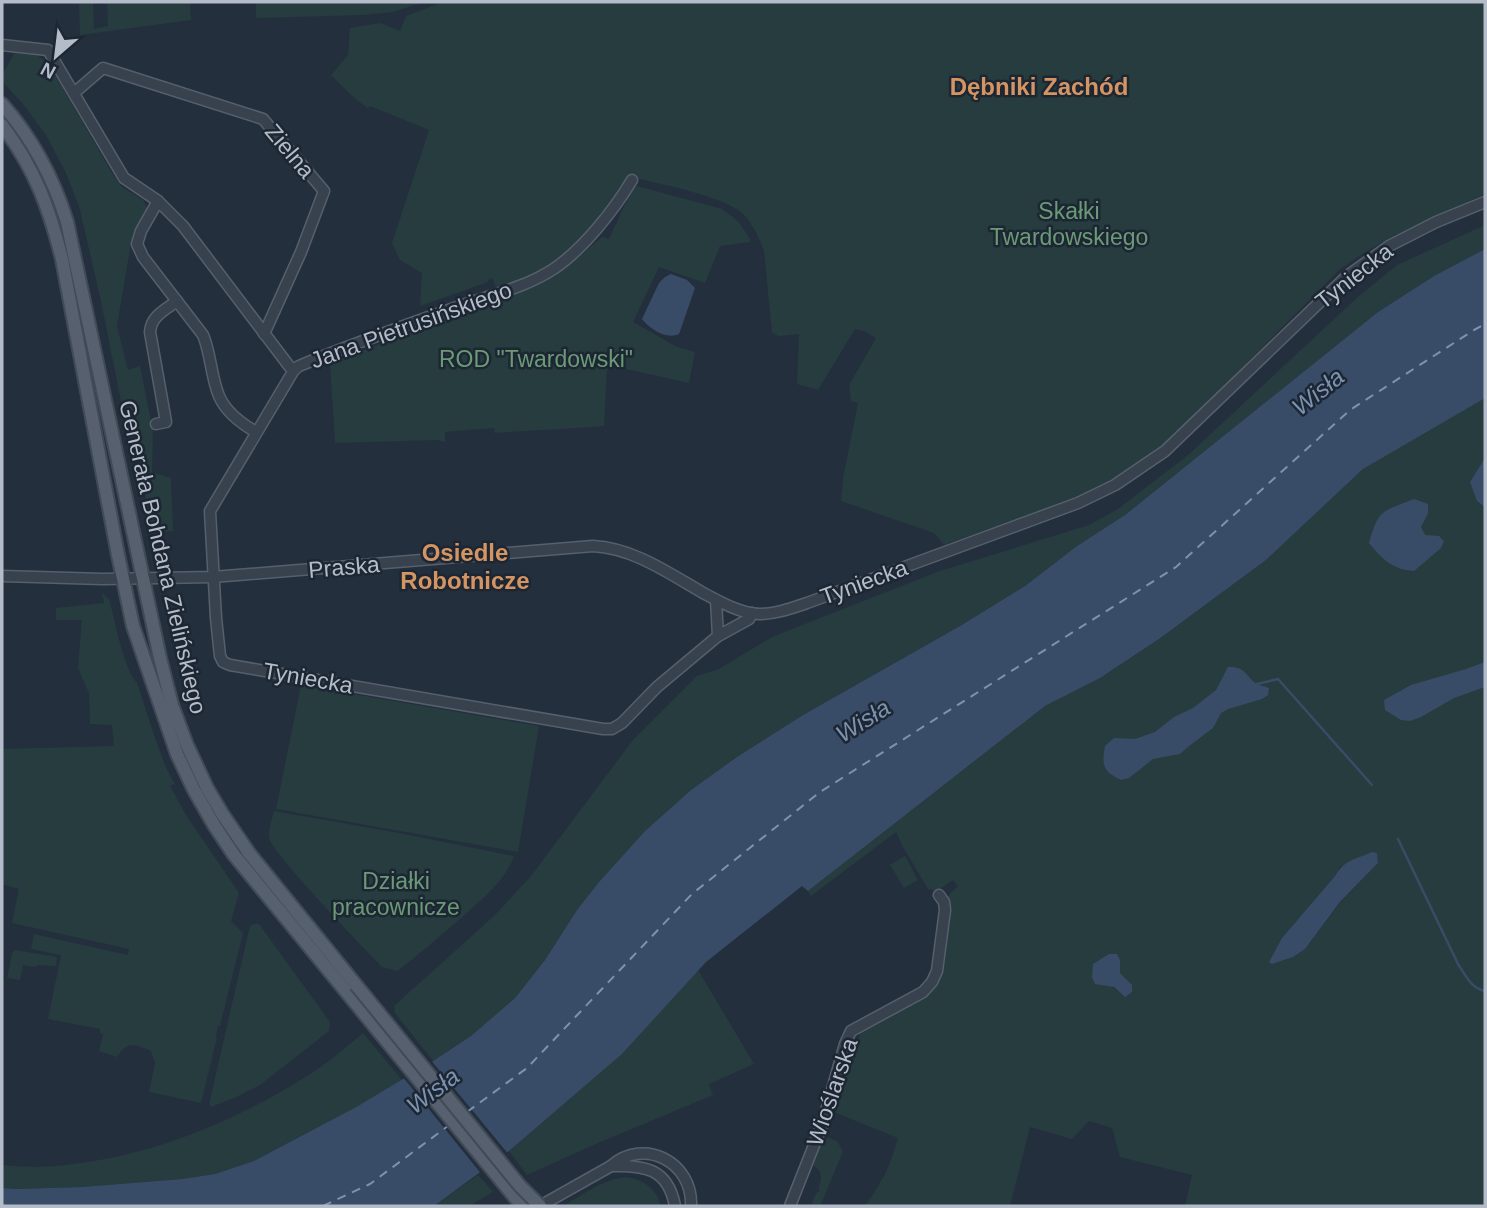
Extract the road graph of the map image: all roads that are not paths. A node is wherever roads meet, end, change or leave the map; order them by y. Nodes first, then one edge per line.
1 (2, 45) edge
2 (74, 93) junction
3 (2, 104) edge
4 (2, 125) edge
5 (632, 180) dead end
6 (158, 201) junction
7 (1485, 202) edge
8 (177, 301) junction
9 (264, 334) junction
10 (294, 370) junction
11 (156, 424) dead end
12 (256, 432) junction
13 (2, 576) edge
14 (213, 577) junction
15 (123, 579) junction
16 (143, 579) junction
17 (716, 600) junction
18 (752, 613) junction
19 (216, 618) joint
20 (718, 636) junction
21 (939, 895) dead end
22 (351, 989) junction
23 (611, 1166) junction
24 (522, 1206) edge
25 (540, 1206) edge
26 (675, 1206) edge
27 (691, 1206) edge
28 (790, 1206) edge

1 - 2 street
2 - 6 street
2 - 9 street, Zielna
3 - 16 main road, Generała Bohdana Zielińskiego
4 - 15 main road, Generała Bohdana Zielińskiego
5 - 10 street, Jana Pietrusińskiego
6 - 8 street
6 - 9 street
7 - 18 street, Tyniecka
8 - 11 street
8 - 12 street
9 - 10 street
10 - 12 street, Jana Pietrusińskiego
12 - 14 street, Jana Pietrusińskiego
13 - 15 street, Praska
14 - 16 street, Praska
14 - 17 street, Praska
14 - 19 street, Jana Pietrusińskiego
15 - 16 street, Praska
15 - 22 main road, Generała Bohdana Zielińskiego
16 - 22 main road, Generała Bohdana Zielińskiego
17 - 18 street, Praska
17 - 20 street
18 - 20 street, Tyniecka
19 - 20 street, Tyniecka
21 - 28 street, Wioślarska
22 - 24 main road
22 - 25 main road, bridge
23 - 25 street
23 - 26 street
23 - 27 street

